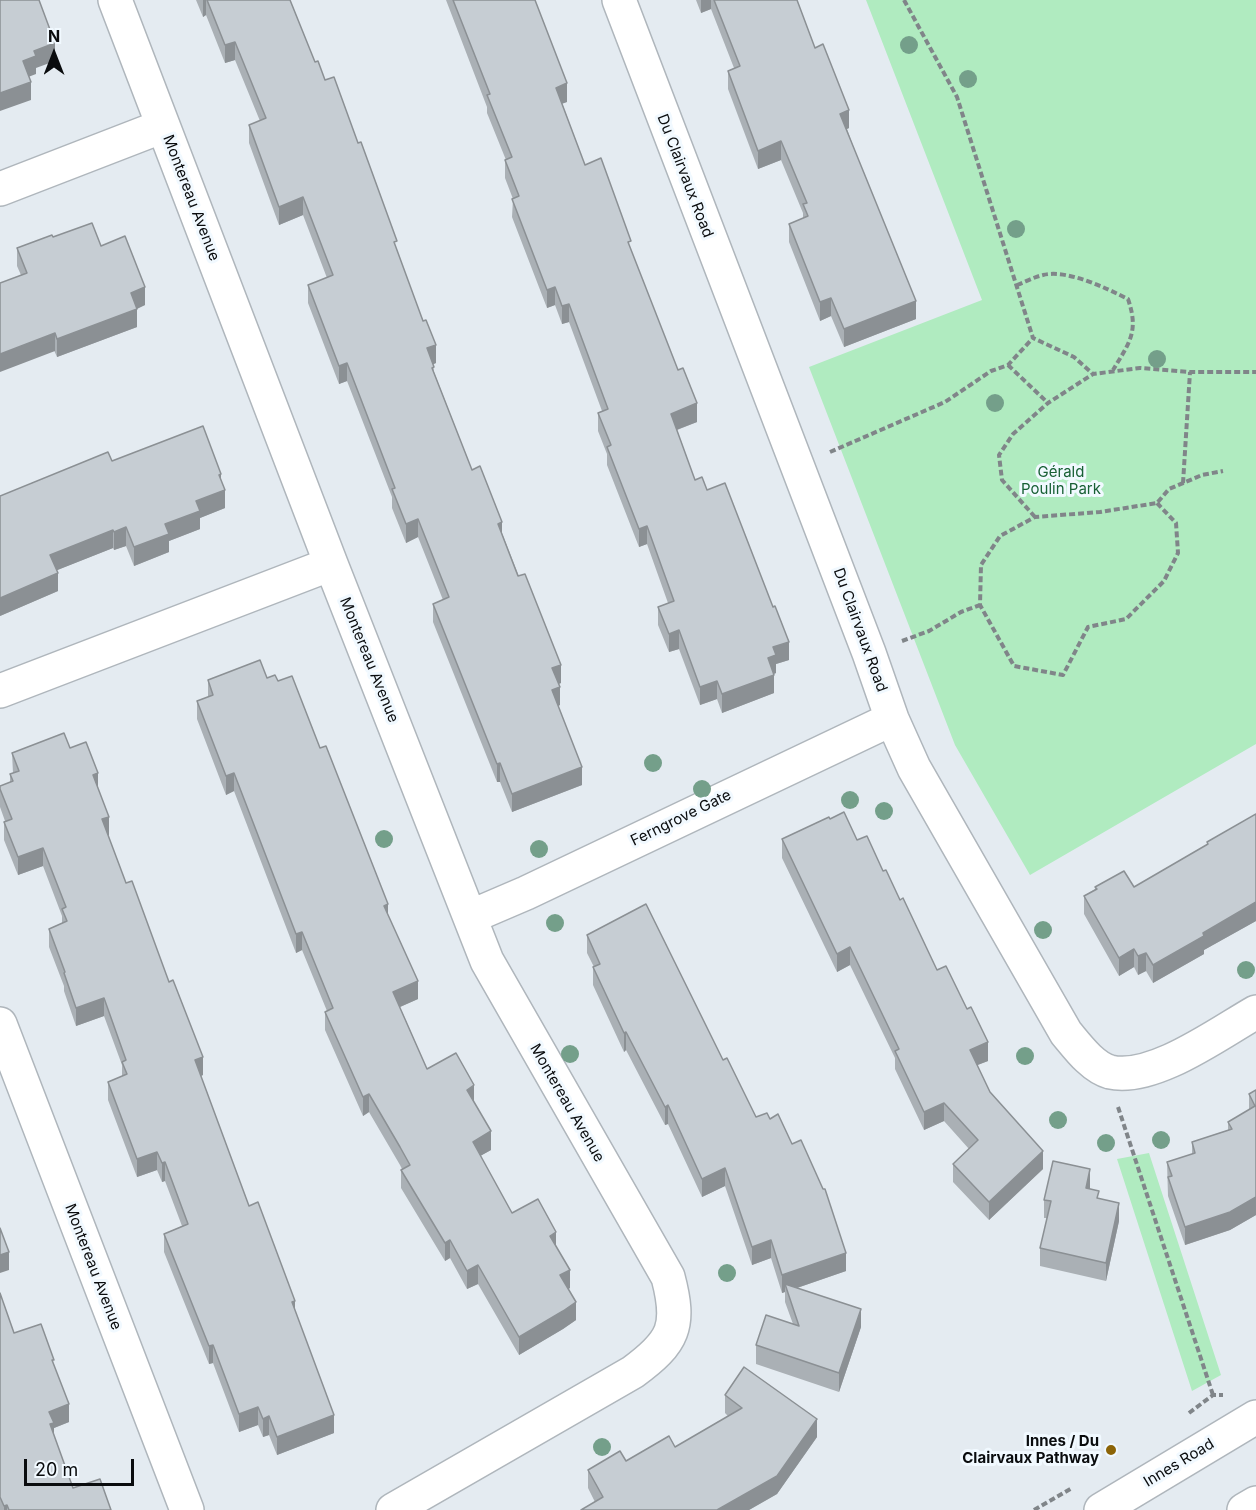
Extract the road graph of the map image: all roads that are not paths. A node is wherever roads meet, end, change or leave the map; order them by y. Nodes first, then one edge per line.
1 (115, 0) edge
2 (619, 0) edge
3 (163, 126) junction
4 (0, 189) edge
5 (331, 564) junction
6 (0, 691) edge
7 (892, 719) junction
8 (470, 917) junction
9 (1256, 1012) edge
10 (0, 1024) edge
11 (1256, 1417) edge
12 (1256, 1503) edge
13 (187, 1510) edge
14 (393, 1510) edge
15 (1101, 1510) edge
16 (1244, 1510) edge

1 - 3 street, Montereau Avenue
2 - 7 street, Du Clairvaux Road
3 - 4 street
3 - 5 street, Montereau Avenue
5 - 6 street
5 - 8 street, Montereau Avenue
7 - 8 street, Ferngrove Gate
7 - 9 street, Du Clairvaux Road
8 - 14 street, Montereau Avenue
10 - 13 street, Montereau Avenue
11 - 15 street, Innes Road
12 - 16 street

